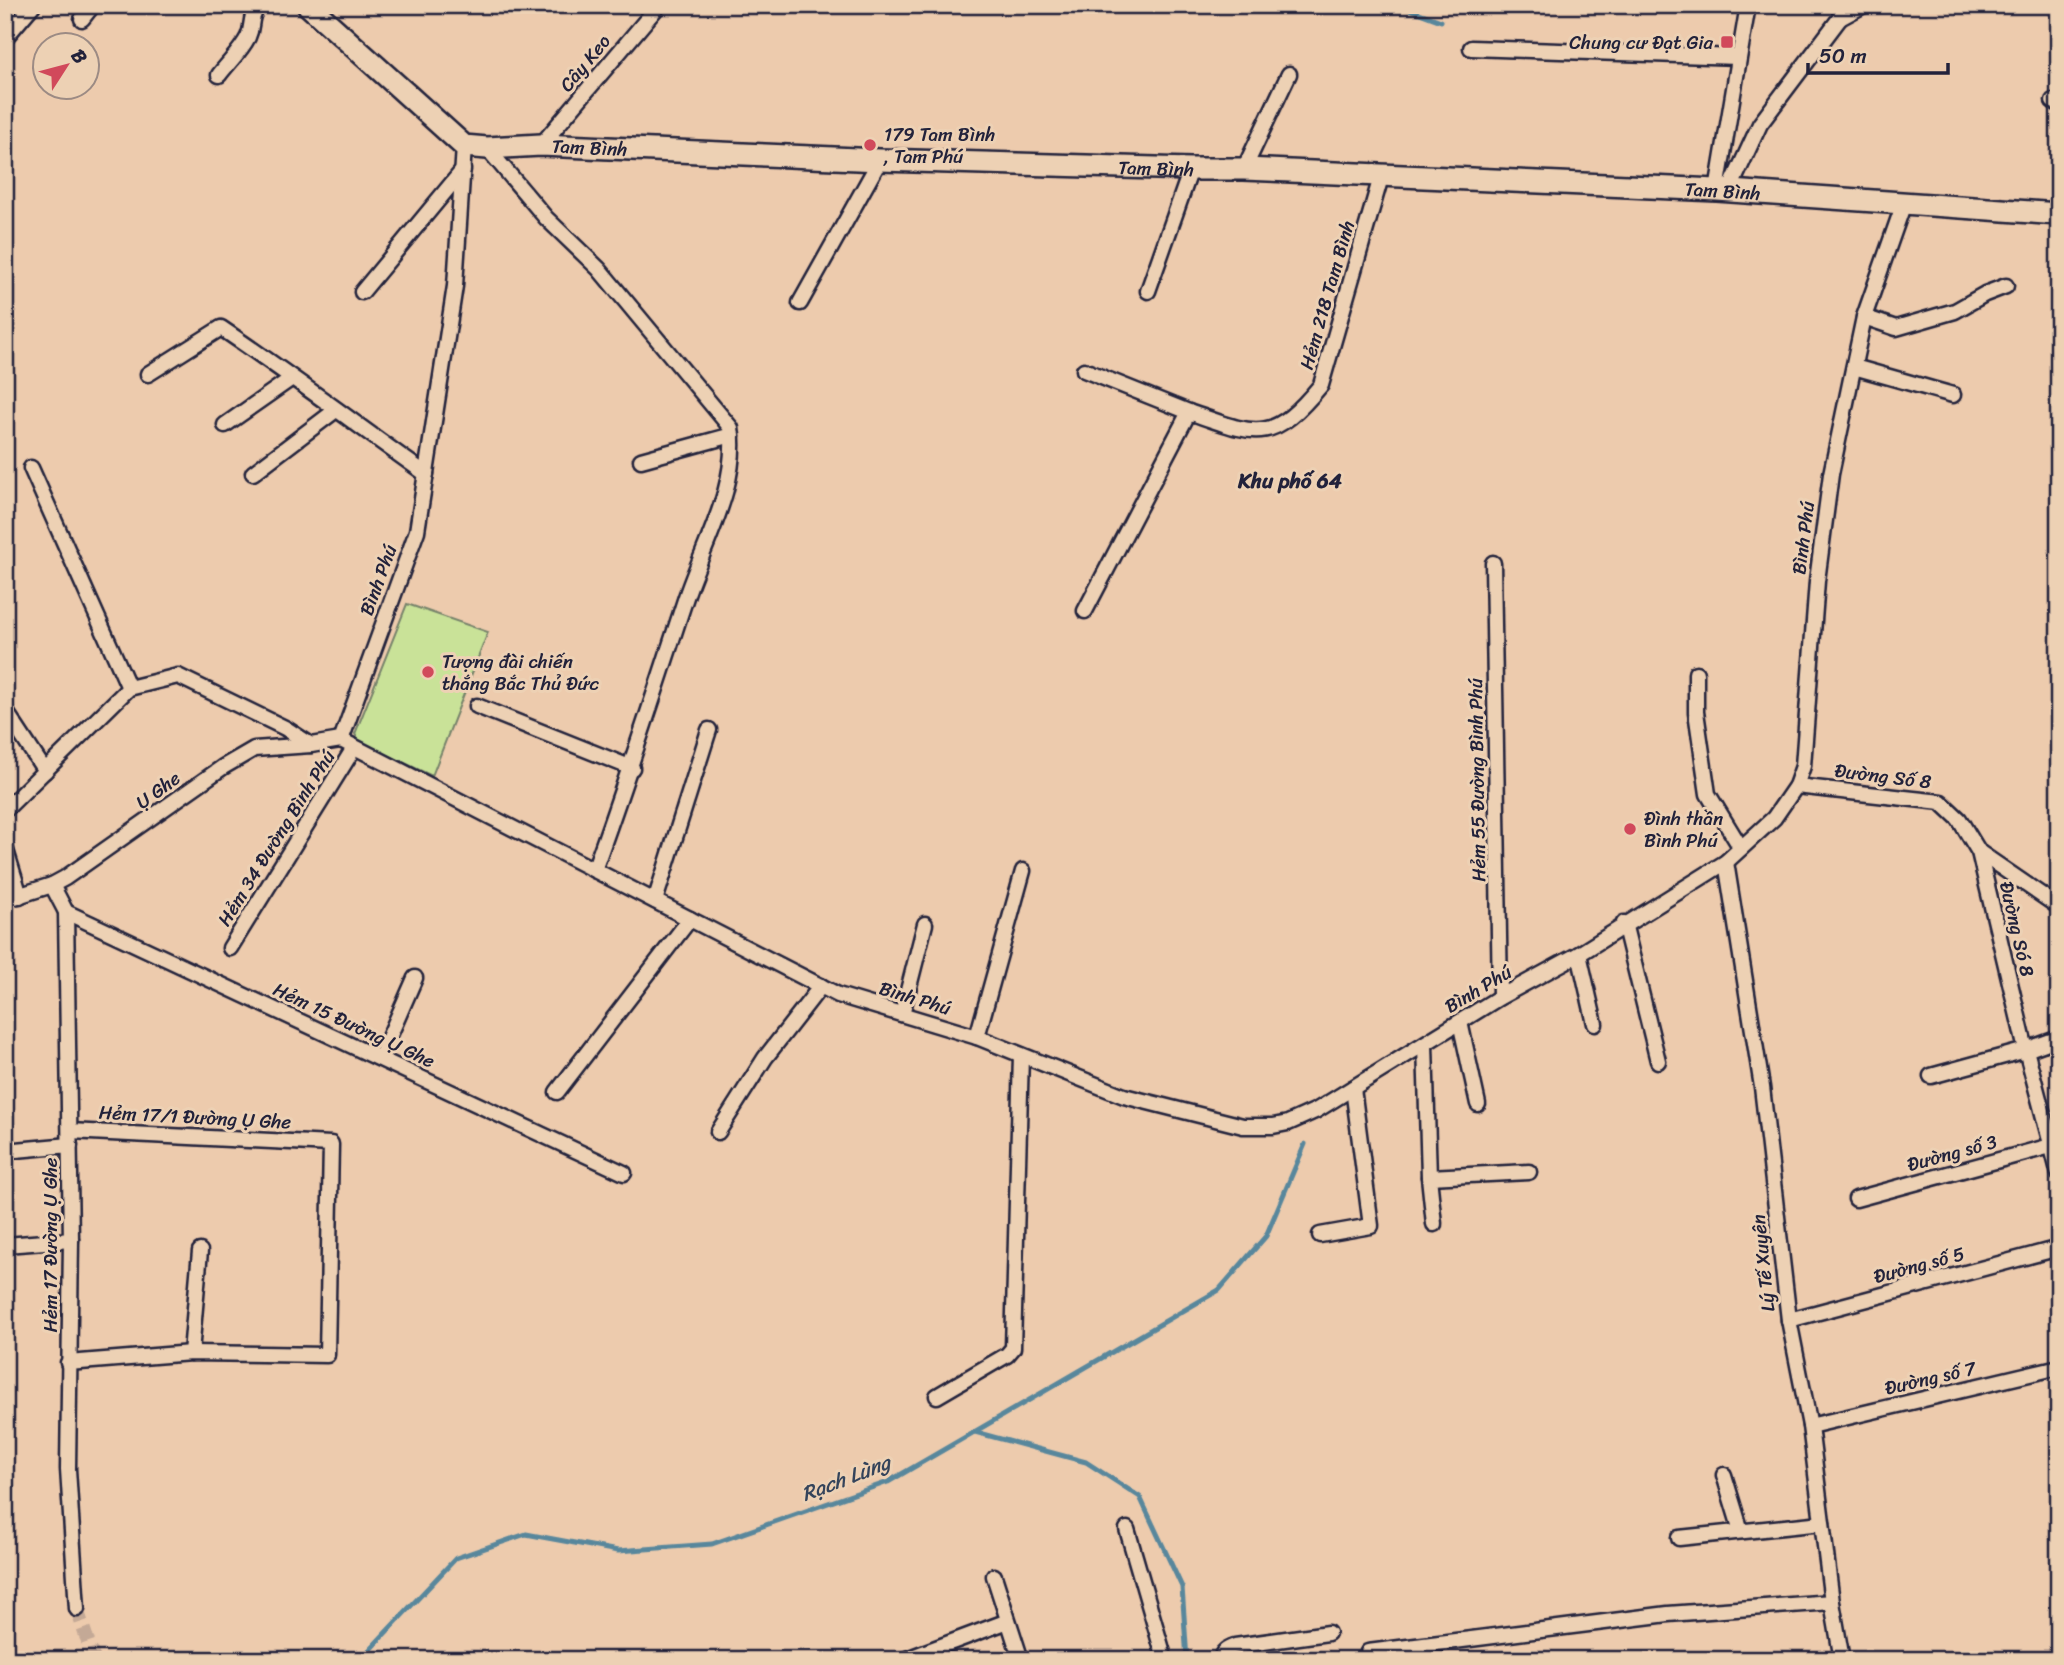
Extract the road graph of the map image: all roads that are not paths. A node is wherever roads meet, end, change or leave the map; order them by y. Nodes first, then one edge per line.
1 (33, 5) edge
2 (93, 5) edge
3 (259, 5) edge
4 (308, 5) edge
5 (659, 5) edge
6 (1748, 5) edge
7 (1864, 5) edge
8 (1841, 12) edge
9 (82, 19) dead end
10 (5, 38) edge
11 (1471, 48) dead end
12 (1738, 57) junction
13 (1289, 74) dead end
14 (219, 75) dead end
15 (541, 145) junction
16 (464, 146) junction
17 (486, 148) junction
18 (880, 160) junction
19 (1191, 169) junction
20 (1244, 169) junction
21 (463, 170) junction
22 (1381, 177) junction
23 (1723, 190) junction
24 (1904, 203) junction
25 (2058, 212) edge
26 (2006, 286) dead end
27 (1148, 291) dead end
28 (362, 292) dead end
29 (800, 303) dead end
30 (1864, 317) junction
31 (1854, 367) junction
32 (1084, 370) dead end
33 (148, 374) dead end
34 (292, 378) junction
35 (1953, 395) dead end
36 (336, 410) junction
37 (1189, 412) junction
38 (225, 425) dead end
39 (732, 435) junction
40 (640, 460) dead end
41 (31, 468) dead end
42 (253, 473) dead end
43 (426, 474) junction
44 (1493, 563) dead end
45 (1085, 611) dead end
46 (1696, 673) dead end
47 (129, 688) junction
48 (477, 706) dead end
49 (5, 710) edge
50 (709, 730) dead end
51 (348, 744) junction
52 (311, 745) junction
53 (632, 768) junction
54 (46, 771) junction
55 (1796, 786) junction
56 (5, 810) edge
57 (1959, 819) joint
58 (5, 847) edge
59 (1741, 848) junction
60 (1979, 852) junction
61 (1726, 862) junction
62 (594, 870) junction
63 (1023, 871) dead end
64 (52, 885) junction
65 (12, 898) edge
66 (655, 901) junction
67 (2059, 907) edge
68 (66, 912) junction
69 (690, 919) junction
70 (1624, 923) junction
71 (925, 924) dead end
72 (230, 948) dead end
73 (1578, 954) junction
74 (415, 978) dead end
75 (821, 986) junction
76 (1500, 997) junction
77 (902, 1014) junction
78 (1460, 1023) junction
79 (1595, 1024) dead end
80 (977, 1037) junction
81 (2059, 1038) edge
82 (1425, 1045) junction
83 (2026, 1050) junction
84 (1021, 1055) junction
85 (380, 1058) junction
86 (1658, 1061) dead end
87 (1931, 1076) dead end
88 (1353, 1088) junction
89 (557, 1092) dead end
90 (1478, 1104) dead end
91 (718, 1132) dead end
92 (70, 1138) junction
93 (2055, 1144) edge
94 (5, 1151) edge
95 (624, 1172) dead end
96 (1529, 1172) dead end
97 (2059, 1174) edge
98 (1429, 1177) junction
99 (1856, 1199) dead end
100 (1434, 1224) dead end
101 (1320, 1236) dead end
102 (71, 1240) junction
103 (5, 1245) edge
104 (2059, 1248) edge
105 (200, 1251) dead end
106 (1788, 1320) junction
107 (191, 1353) junction
108 (68, 1363) junction
109 (2059, 1367) edge
110 (937, 1396) dead end
111 (1810, 1426) junction
112 (1724, 1475) dead end
113 (1822, 1523) junction
114 (1127, 1529) dead end
115 (1741, 1531) junction
116 (1679, 1538) dead end
117 (993, 1576) dead end
118 (1832, 1602) junction
119 (77, 1609) tunnel mouth
120 (1008, 1621) junction
121 (1328, 1633) dead end
122 (1368, 1653) dead end
123 (904, 1660) edge
124 (1021, 1660) edge
125 (1165, 1660) edge
126 (1221, 1660) edge
127 (1842, 1660) edge

1 - 10 street
2 - 9 street
3 - 14 street
4 - 16 main road
5 - 15 street, Cây Keo
6 - 12 street
7 - 8 street
8 - 23 street
11 - 12 street
12 - 23 street
13 - 20 street
15 - 17 main road, Tam Bình
15 - 18 main road, Tam Bình
16 - 17 main road, Tam Bình
16 - 21 street, Bình Phú
17 - 39 street
18 - 19 main road, Tam Bình
18 - 29 street
19 - 20 main road, Tam Bình
19 - 27 street
20 - 22 main road, Tam Bình
21 - 28 street
21 - 43 street, Bình Phú
22 - 23 main road, Tam Bình
22 - 37 street, Hẻm 218 Tam Bình
23 - 24 main road, Tam Bình
24 - 25 main road, Tam Bình
24 - 30 street, Bình Phú
26 - 30 street
30 - 31 street, Bình Phú
31 - 35 street
31 - 55 street, Bình Phú
32 - 37 street, Hẻm 218 Tam Bình
33 - 34 street
34 - 36 street
34 - 38 street
36 - 42 street
36 - 43 street
37 - 45 street
39 - 40 street
39 - 53 street
41 - 47 street
43 - 51 street, Bình Phú
44 - 76 street, Hẻm 55 Đường Bình Phú
46 - 59 street
47 - 52 street
47 - 54 street
48 - 53 street
49 - 54 street
50 - 66 street
51 - 52 street, Ụ Ghe
51 - 62 street, Bình Phú
51 - 72 street, Hẻm 34 Đường Bình Phú
52 - 64 street, Ụ Ghe
53 - 62 street
54 - 56 street
55 - 57 street, Đường Số 8
55 - 59 street, Bình Phú
57 - 60 street, Đường Só 8
58 - 65 street
59 - 61 street, Bình Phú
60 - 67 street
60 - 83 street, Đường Só 8
61 - 70 street, Bình Phú
61 - 106 street, Lý Tế Xuyên
62 - 66 street, Bình Phú
63 - 80 street
64 - 65 street, Ụ Ghe
64 - 68 street, Hẻm 17 Đường Ụ Ghe
66 - 69 street, Bình Phú
68 - 85 street, Hẻm 15 Đường Ụ Ghe
68 - 92 street, Hẻm 17 Đường Ụ Ghe
69 - 75 street, Bình Phú
69 - 89 street
70 - 73 street, Bình Phú
70 - 86 street
71 - 77 street
73 - 76 street, Bình Phú
73 - 79 street
74 - 85 street
75 - 77 street, Bình Phú
75 - 91 street
76 - 78 street, Bình Phú
77 - 80 street, Bình Phú
78 - 82 street, Bình Phú
78 - 90 street
80 - 84 street, Bình Phú
81 - 83 street
82 - 88 street, Bình Phú
82 - 98 street
83 - 87 street
83 - 93 street, Đường Só 8
84 - 88 street, Bình Phú
84 - 110 street
85 - 95 street, Hẻm 15 Đường Ụ Ghe
88 - 101 street
92 - 94 street, Hẻm 17/1 Đường Ụ Ghe
92 - 102 street, Hẻm 17 Đường Ụ Ghe
92 - 107 street, Hẻm 17/1 Đường Ụ Ghe
93 - 97 street, Đường Só 8
93 - 99 street, Đường số 3
96 - 98 street
98 - 100 street
102 - 103 street
102 - 108 street, Hẻm 17 Đường Ụ Ghe
104 - 106 street, Đường số 5
105 - 107 street
106 - 111 street, Lý Tế Xuyên
107 - 108 street
108 - 119 street, Hẻm 17 Đường Ụ Ghe
109 - 111 street, Đường số 7
111 - 113 street, Lý Tế Xuyên
112 - 115 street
113 - 115 street
113 - 118 street, Lý Tế Xuyên
114 - 125 street
115 - 116 street
117 - 120 street
118 - 122 street
118 - 127 street, Lý Tế Xuyên
120 - 123 street
120 - 124 street
121 - 126 street

